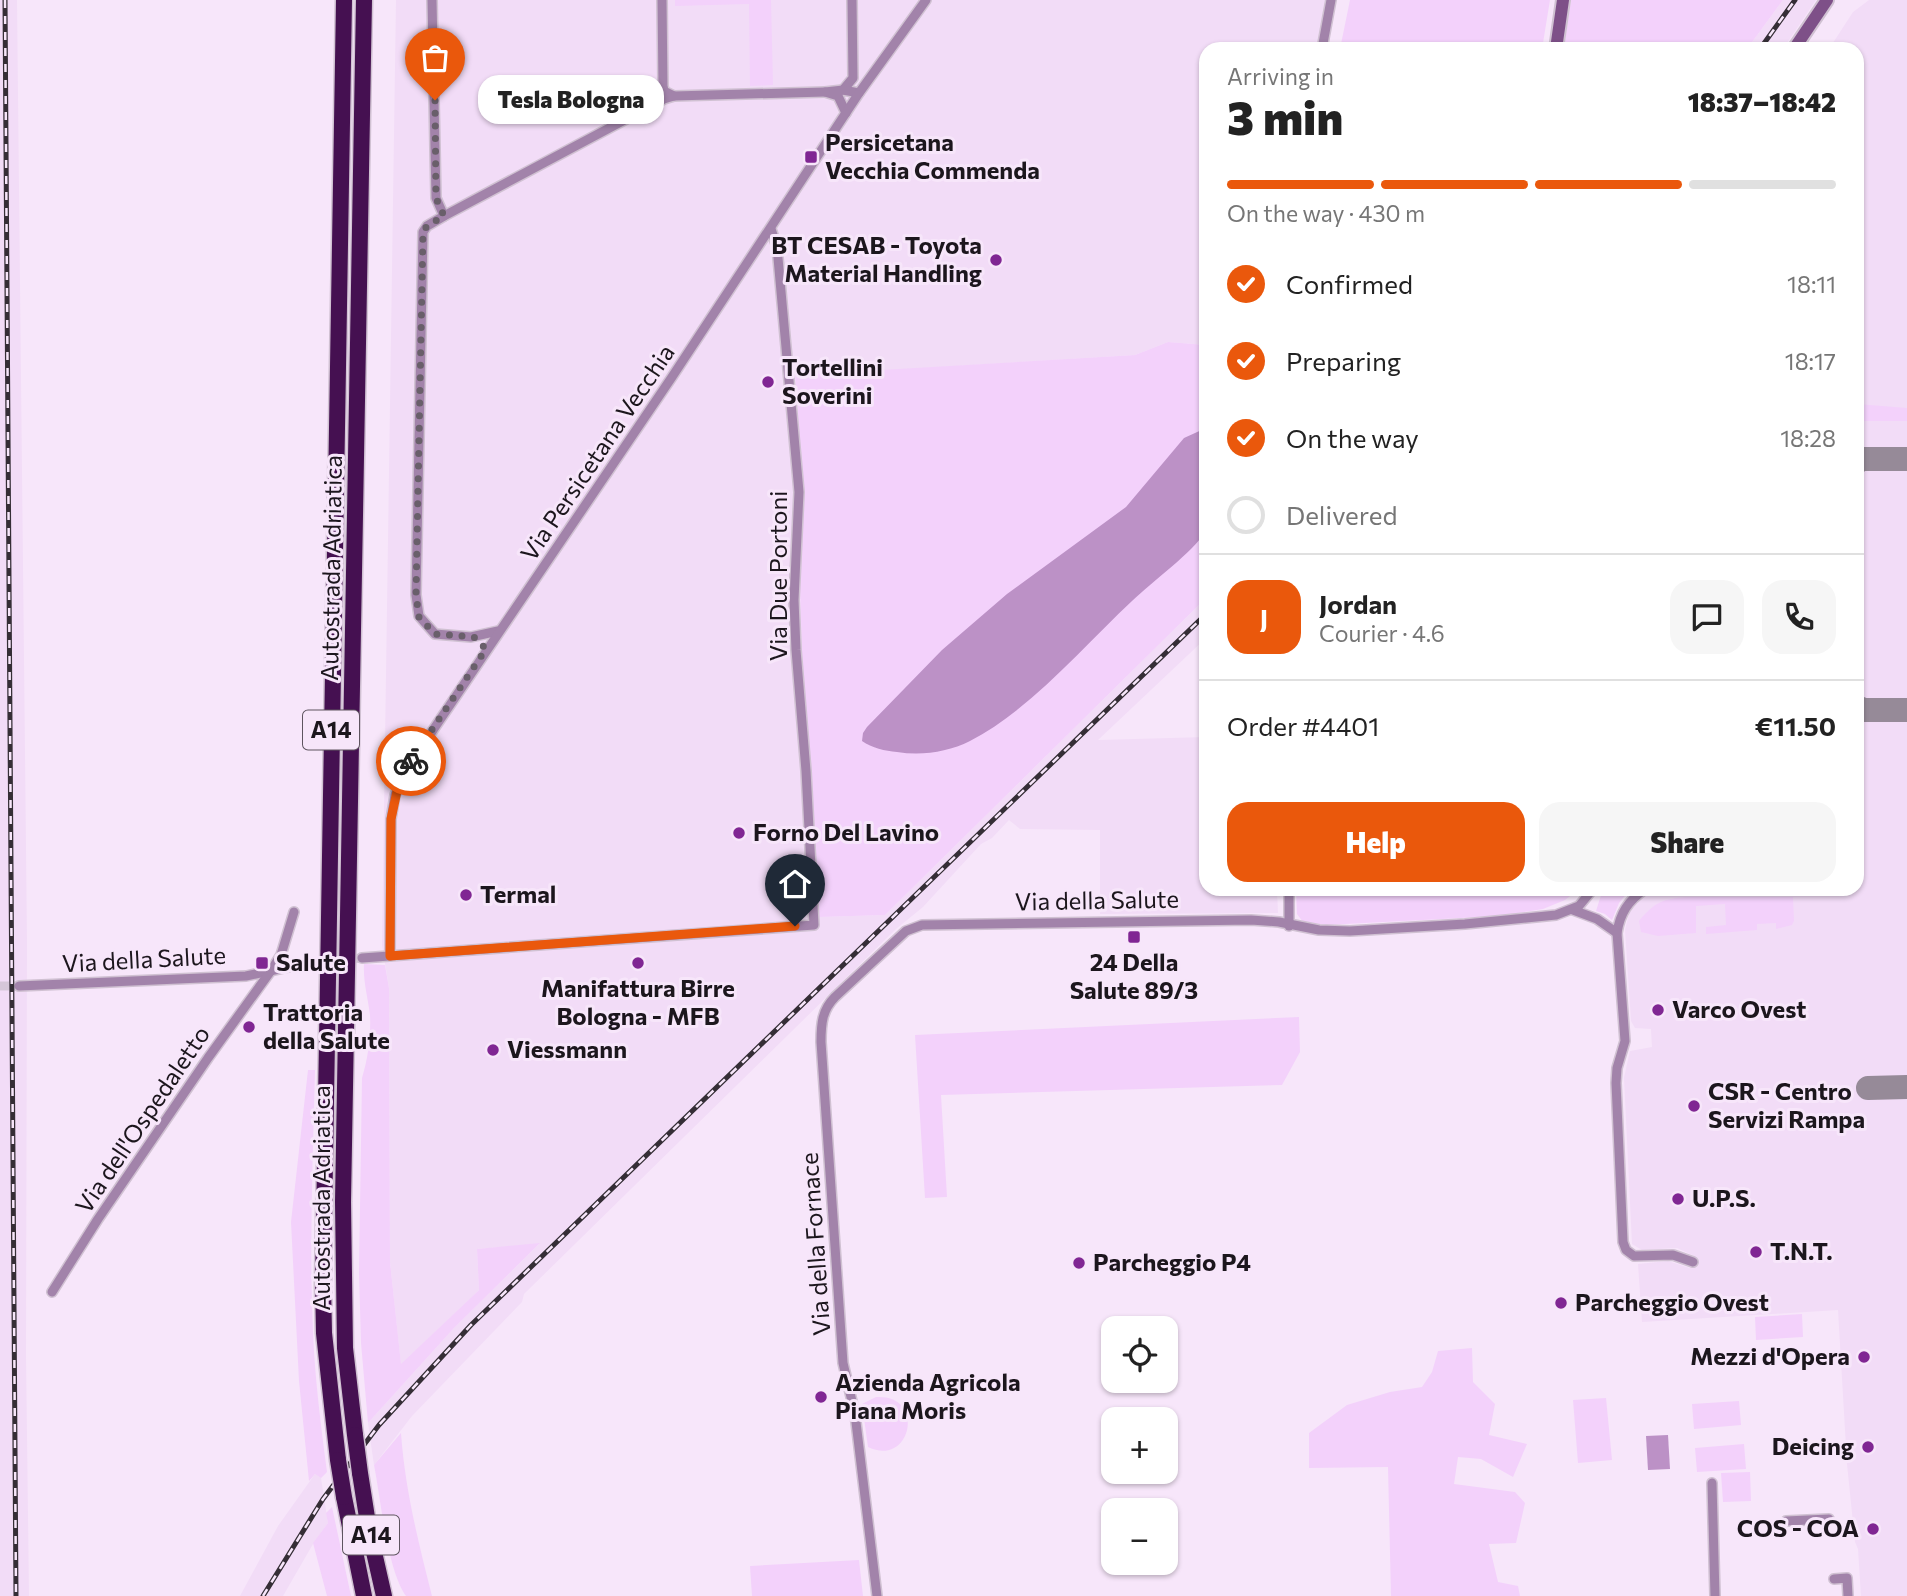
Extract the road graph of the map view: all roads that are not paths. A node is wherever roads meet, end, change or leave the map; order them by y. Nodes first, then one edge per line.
1 (344, 0) edge
2 (364, 0) edge
3 (432, 0) edge
4 (662, 0) edge
5 (852, 0) edge
6 (926, 0) edge
7 (1331, 0) edge
8 (1563, 0) edge
9 (1827, 0) edge
10 (1323, 42) edge
11 (1557, 42) edge
12 (1799, 42) edge
13 (843, 90) junction
14 (825, 92) junction
15 (859, 93) junction
16 (674, 96) junction
17 (846, 113) junction
18 (444, 216) junction
19 (772, 229) junction
20 (499, 631) junction
21 (474, 637) junction
22 (486, 649) junction
23 (1289, 896) edge
24 (1589, 896) edge
25 (1637, 896) edge
26 (1573, 910) junction
27 (295, 912) dead end
28 (1289, 926) junction
29 (915, 927) joint
30 (1617, 933) junction
31 (390, 956) junction
32 (362, 958) tunnel mouth
33 (312, 962) tunnel mouth
34 (270, 972) junction
35 (19, 986) tunnel mouth
36 (1693, 1262) dead end
37 (52, 1292) dead end
38 (1712, 1483) dead end
39 (1829, 1519) dead end
40 (1786, 1521) dead end
41 (1834, 1579) dead end
42 (364, 1596) edge
43 (384, 1596) edge
44 (877, 1596) edge
45 (1715, 1596) edge
46 (1848, 1596) edge

1 - 42 highway, Autostrada Adriatica / A14, bridge
2 - 43 highway, Autostrada Adriatica / A14, bridge
3 - 18 street
4 - 16 street
5 - 13 street
6 - 15 street, Via Persicetana Vecchia
7 - 10 street
8 - 11 street
9 - 12 street
13 - 14 street
13 - 15 street
14 - 16 street
14 - 17 street
15 - 17 street, Via Persicetana Vecchia
16 - 18 street
17 - 19 street, Via Persicetana Vecchia
18 - 21 street
19 - 20 street, Via Persicetana Vecchia
19 - 31 street, Via Due Portoni
20 - 21 street
20 - 22 street, Via Persicetana Vecchia
21 - 22 street
22 - 31 street, Via Persicetana Vecchia
23 - 28 street
24 - 26 street
25 - 30 street
26 - 28 street, Via della Salute
26 - 30 street
27 - 34 street
28 - 29 street, Via della Salute
29 - 44 street, Via della Fornace
30 - 36 street
31 - 32 street
33 - 34 street, Via della Salute
34 - 35 street, Via della Salute
34 - 37 street, Via dell'Ospedaletto
38 - 45 street
39 - 40 street
41 - 46 street

